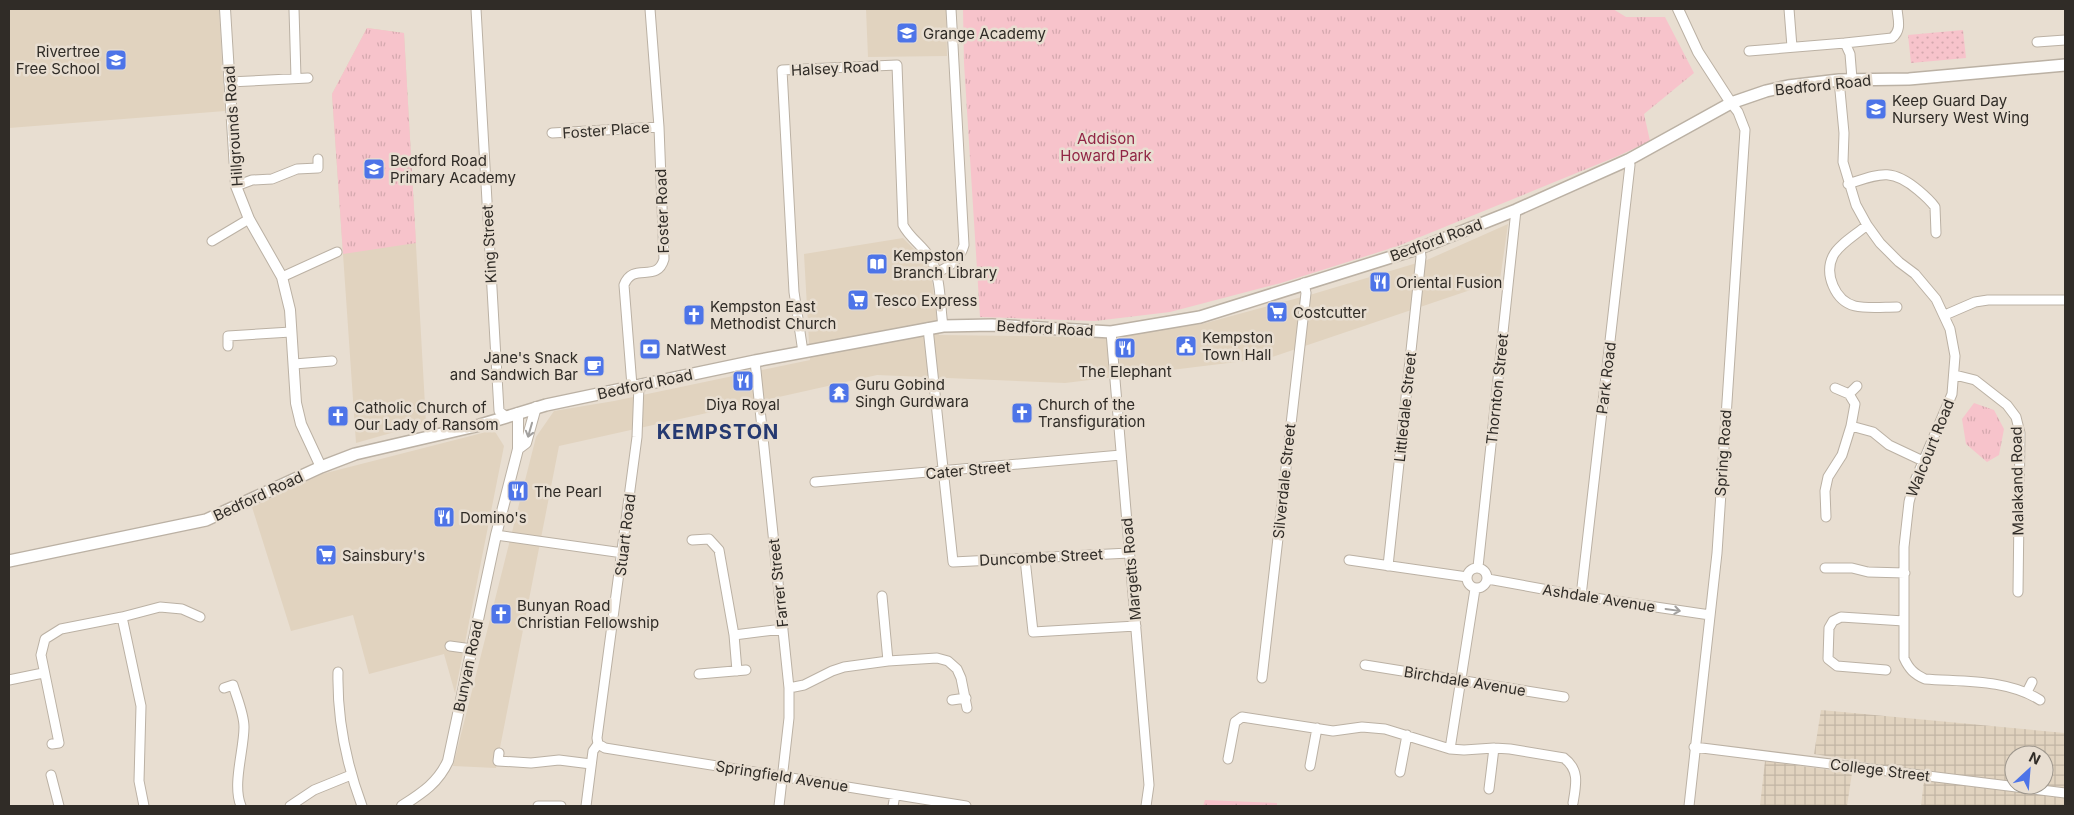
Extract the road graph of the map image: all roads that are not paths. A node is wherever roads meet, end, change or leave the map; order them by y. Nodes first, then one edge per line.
1 (225, 9) edge
2 (294, 9) edge
3 (476, 9) edge
4 (650, 9) edge
5 (951, 9) edge
6 (1678, 9) edge
7 (1789, 9) edge
8 (1897, 9) edge
9 (2065, 40) edge
10 (2037, 42) dead end
11 (1845, 43) junction
12 (1792, 47) junction
13 (1749, 51) dead end
14 (2065, 65) edge
15 (296, 78) junction
16 (308, 78) dead end
17 (1852, 79) junction
18 (1839, 80) junction
19 (230, 82) junction
20 (1731, 103) junction
21 (659, 127) junction
22 (552, 134) dead end
23 (318, 159) dead end
24 (1628, 160) junction
25 (1848, 184) junction
26 (236, 186) junction
27 (1516, 210) junction
28 (249, 219) junction
29 (1926, 220) dead end
30 (1936, 220) junction
31 (1867, 225) junction
32 (1936, 233) dead end
33 (212, 241) dead end
34 (1420, 248) junction
35 (338, 252) dead end
36 (936, 273) junction
37 (282, 277) junction
38 (1304, 283) junction
39 (2065, 300) edge
40 (1897, 307) dead end
41 (1945, 315) junction
42 (943, 326) junction
43 (928, 328) junction
44 (291, 332) junction
45 (1111, 332) junction
46 (228, 346) dead end
47 (803, 352) junction
48 (754, 360) junction
49 (332, 361) dead end
50 (294, 364) junction
51 (1955, 375) junction
52 (636, 386) junction
53 (1857, 386) dead end
54 (1835, 388) dead end
55 (1849, 394) junction
56 (536, 408) junction
57 (518, 413) junction
58 (505, 416) junction
59 (1851, 426) junction
60 (518, 450) junction
61 (1120, 455) junction
62 (1923, 462) junction
63 (321, 466) junction
64 (943, 472) junction
65 (815, 482) dead end
66 (1826, 517) dead end
67 (496, 535) junction
68 (692, 540) dead end
69 (623, 553) junction
70 (1129, 553) junction
71 (1025, 559) junction
72 (1349, 560) dead end
73 (9, 561) edge
74 (1388, 566) junction
75 (1478, 568) junction
76 (1825, 568) dead end
77 (1905, 573) junction
78 (1467, 578) junction
79 (1488, 580) junction
80 (1476, 589) junction
81 (2018, 592) dead end
82 (882, 596) dead end
83 (1581, 596) junction
84 (1710, 615) junction
85 (200, 617) dead end
86 (122, 618) junction
87 (1904, 622) junction
88 (1136, 626) junction
89 (783, 629) junction
90 (734, 635) junction
91 (450, 646) dead end
92 (472, 649) junction
93 (888, 660) junction
94 (1365, 665) dead end
95 (1886, 670) dead end
96 (338, 672) dead end
97 (43, 673) junction
98 (699, 674) dead end
99 (1262, 678) dead end
100 (9, 680) edge
101 (1461, 680) junction
102 (2032, 682) dead end
103 (224, 688) dead end
104 (789, 688) junction
105 (2027, 692) junction
106 (966, 698) junction
107 (1564, 698) dead end
108 (952, 700) dead end
109 (2040, 700) dead end
110 (968, 708) dead end
111 (1317, 728) junction
112 (1407, 736) junction
113 (52, 744) dead end
114 (598, 744) junction
115 (1694, 747) junction
116 (1494, 748) junction
117 (1450, 749) junction
118 (499, 752) dead end
119 (1228, 759) dead end
120 (591, 764) junction
121 (1310, 766) dead end
122 (1400, 772) dead end
123 (52, 775) dead end
124 (351, 775) junction
125 (781, 776) junction
126 (1489, 789) dead end
127 (2065, 793) edge
128 (895, 795) junction
129 (1573, 803) dead end
130 (59, 806) edge
131 (144, 806) edge
132 (241, 806) edge
133 (290, 806) edge
134 (362, 806) edge
135 (402, 806) edge
136 (538, 806) edge
137 (561, 806) edge
138 (586, 806) edge
139 (779, 806) edge
140 (893, 806) edge
141 (966, 806) edge
142 (1146, 806) edge
143 (1689, 806) edge

1 - 19 street, Hillgrounds Road
2 - 15 street
3 - 58 street, King Street
4 - 21 street, Foster Road
5 - 36 street
6 - 20 street
7 - 12 street
8 - 11 street
9 - 10 street
11 - 12 street
11 - 17 street
12 - 13 street
14 - 17 main road, Bedford Road
15 - 16 street
15 - 19 street
17 - 18 main road, Bedford Road
18 - 20 main road, Bedford Road
18 - 25 street, Walcourt Road
19 - 26 street, Hillgrounds Road
20 - 24 main road, Bedford Road
20 - 84 street, Spring Road
21 - 22 street, Foster Place
21 - 52 street, Foster Road
23 - 26 street
24 - 27 main road, Bedford Road
24 - 83 street, Park Road
25 - 30 street
25 - 31 street, Walcourt Road
26 - 28 street, Hillgrounds Road
27 - 34 main road, Bedford Road
27 - 75 street, Thornton Street
28 - 33 street
28 - 37 street, Hillgrounds Road
29 - 30 street
30 - 32 street
31 - 40 street
31 - 41 street, Walcourt Road
34 - 38 main road, Bedford Road
34 - 74 street, Littledale Street
35 - 37 street
36 - 42 street, Halsey Road
36 - 47 street, Halsey Road
37 - 44 street, Hillgrounds Road
38 - 45 main road, Bedford Road
38 - 99 street, Silverdale Street
39 - 41 street
41 - 51 street, Walcourt Road
42 - 43 main road, Bedford Road
42 - 45 main road, Bedford Road
43 - 47 main road, Bedford Road
43 - 64 street
44 - 46 street
44 - 50 street, Hillgrounds Road
45 - 61 street, Margetts Road
47 - 48 main road, Bedford Road
48 - 52 main road, Bedford Road
48 - 89 street, Farrer Street
49 - 50 street
50 - 63 street, Hillgrounds Road
51 - 62 street, Walcourt Road
51 - 81 street, Malakand Road
52 - 56 main road, Bedford Road
52 - 69 street, Stuart Road
53 - 55 street
54 - 55 street
55 - 59 street
56 - 57 main road, Bedford Road
56 -> 60 street, Bunyan Road
57 - 58 main road, Bedford Road
57 - 60 street, Bunyan Road
58 - 63 main road, Bedford Road
59 - 62 street
59 - 66 street
60 - 67 street, Bunyan Road
61 - 64 street, Cater Street
61 - 70 street, Margetts Road
62 - 77 street, Walcourt Road
63 - 73 main road, Bedford Road
64 - 65 street, Cater Street
64 - 71 street, Duncombe Street
67 - 69 street
67 - 92 street, Bunyan Road
68 - 90 street
69 - 114 street, Stuart Road
70 - 71 street, Duncombe Street
70 - 88 street, Margetts Road
71 - 88 street
72 - 74 street
74 - 78 street
75 - 78 street
75 - 79 street
76 - 77 street
77 - 87 street, Walcourt Road
78 - 80 street
79 - 80 street
79 - 83 street, Ashdale Avenue
80 - 101 street
82 - 93 street
83 -> 84 street, Ashdale Avenue
84 - 115 street, Spring Road
85 - 86 street
86 - 97 street
86 - 131 street
87 - 95 street
87 - 105 street, Walcourt Road
88 - 142 street, Margetts Road
89 - 90 street
89 - 104 street, Farrer Street
90 - 98 street
91 - 92 street
92 - 135 street, Bunyan Road
93 - 104 street
93 - 106 street
94 - 101 street, Birchdale Avenue
96 - 124 street
97 - 100 street
97 - 113 street
101 - 107 street, Birchdale Avenue
101 - 117 street
102 - 105 street
103 - 132 street
104 - 125 street, Farrer Street
105 - 109 street, Walcourt Road
106 - 108 street
106 - 110 street
111 - 112 street
111 - 119 street
111 - 121 street
112 - 117 street
112 - 122 street
114 - 120 street, Stuart Road
114 - 125 street, Springfield Avenue
115 - 127 street, College Street
115 - 143 street, Spring Road
116 - 117 street
116 - 126 street
116 - 129 street
118 - 120 street
120 - 138 street, Stuart Road
123 - 130 street
124 - 133 street
124 - 134 street
125 - 128 street, Springfield Avenue
125 - 139 street, Farrer Street
128 - 140 street
128 - 141 street, Springfield Avenue
136 - 137 street

